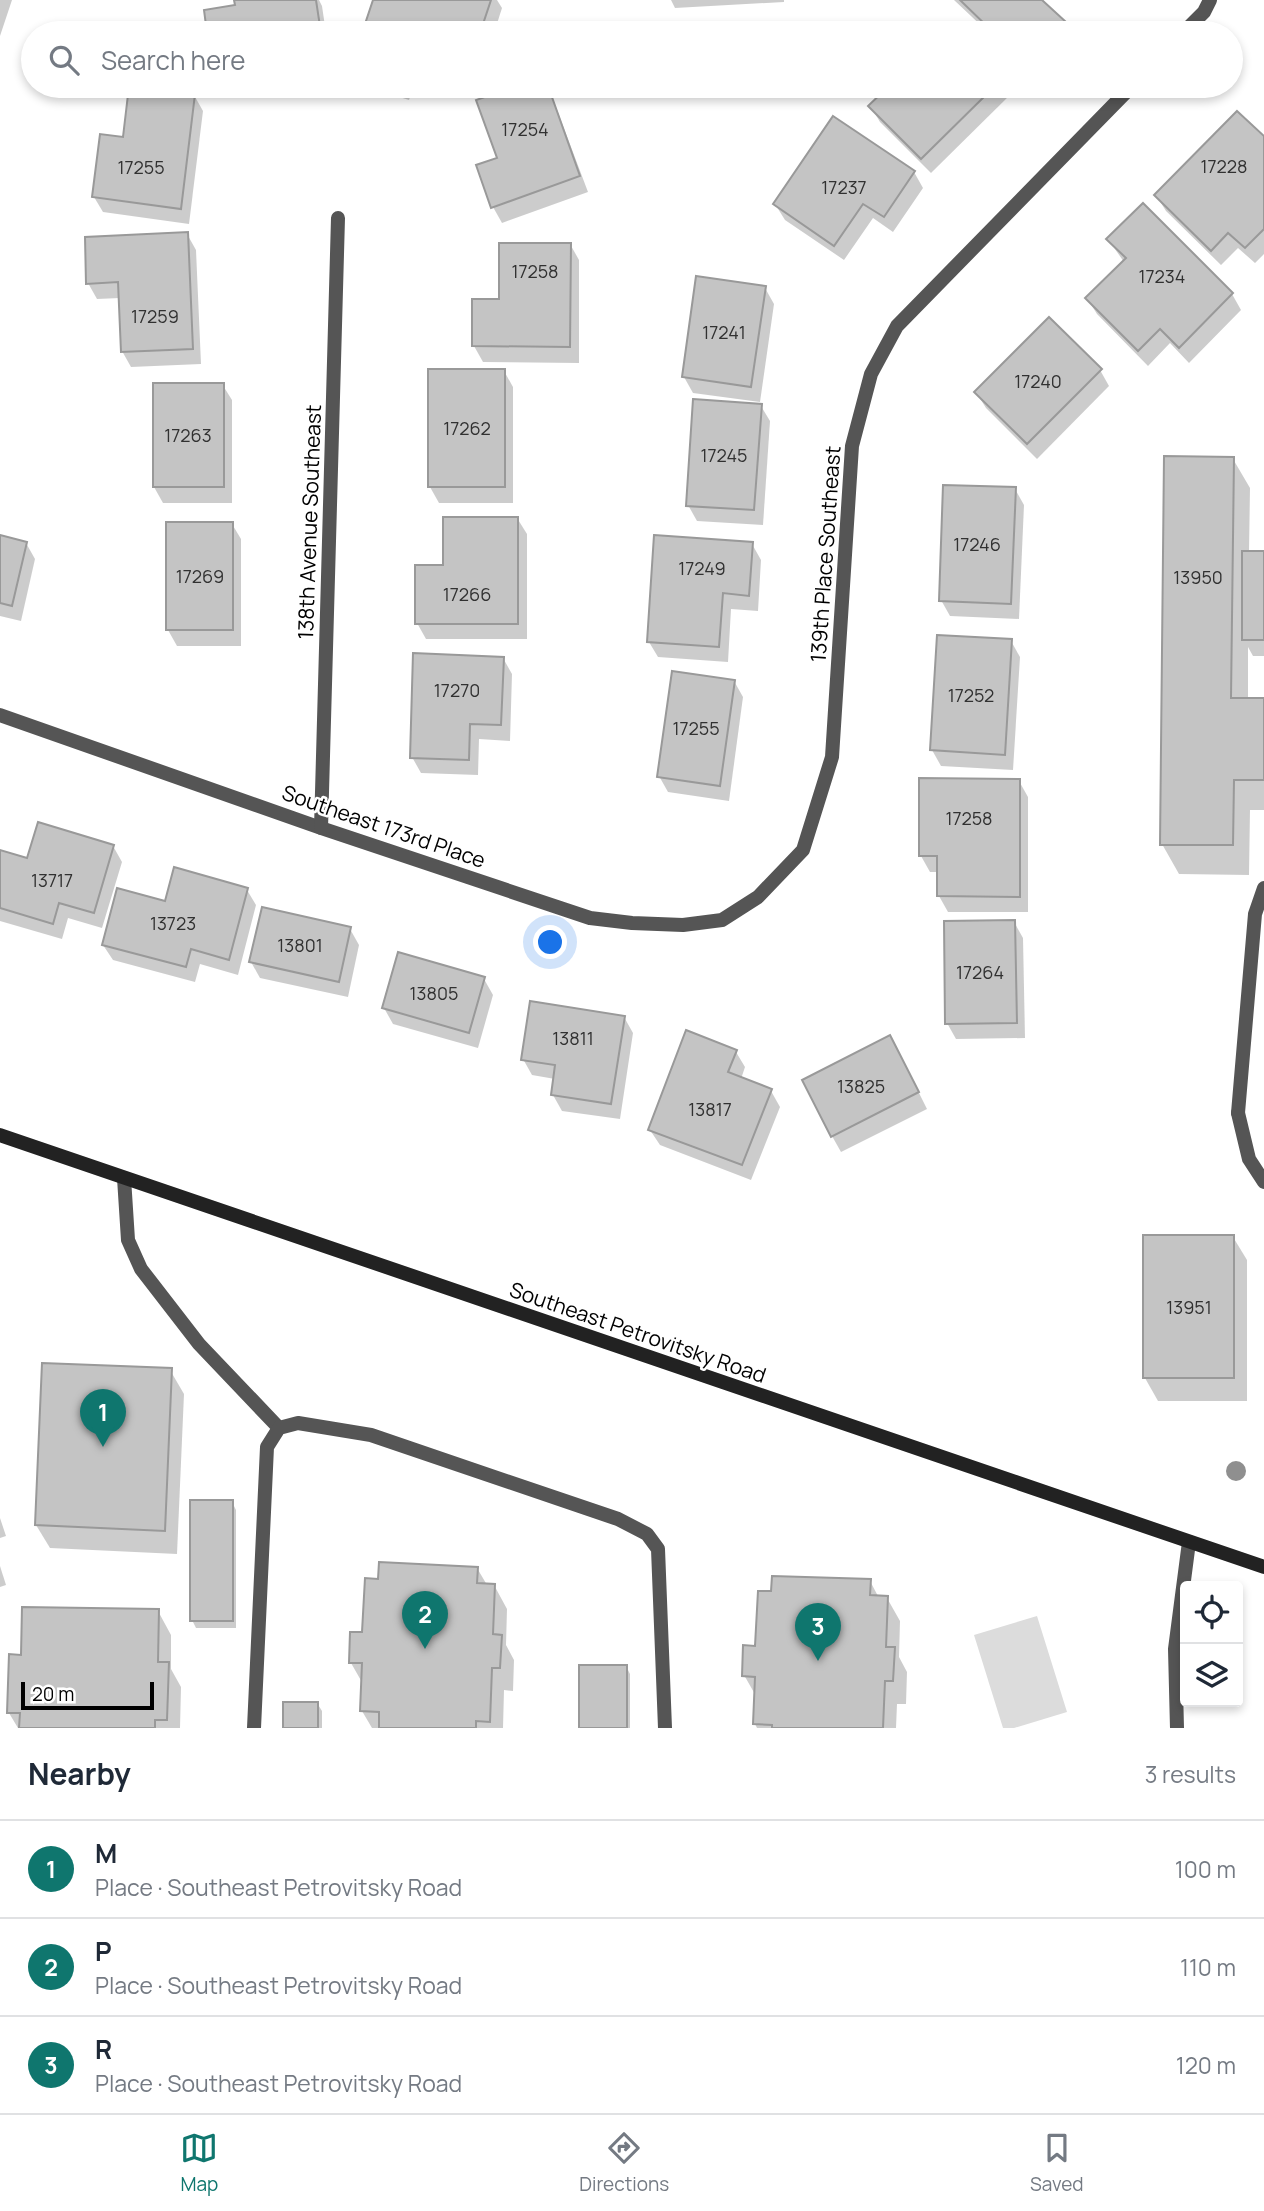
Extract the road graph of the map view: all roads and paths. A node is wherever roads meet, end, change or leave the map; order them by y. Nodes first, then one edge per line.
1 (1210, 0) edge
2 (1195, 21) edge
3 (1120, 98) edge
4 (338, 218) dead end
5 (0, 715) edge
6 (321, 828) junction
7 (1264, 888) edge
8 (758, 897) joint
9 (0, 1135) edge
10 (124, 1178) junction
11 (1264, 1182) edge
12 (279, 1428) junction
13 (1189, 1542) junction
14 (1264, 1566) edge
15 (254, 1728) edge
16 (665, 1728) edge
17 (1177, 1728) edge

1 - 2 street
3 - 8 street, 139th Place Southeast
4 - 6 street, 138th Avenue Southeast
5 - 6 street, Southeast 173rd Place
6 - 8 street, Southeast 173rd Place
7 - 11 street
9 - 10 main road, Southeast Petrovitsky Road
10 - 12 street
10 - 13 main road, Southeast Petrovitsky Road
12 - 15 street
12 - 16 street
13 - 14 main road, Southeast Petrovitsky Road
13 - 17 street

